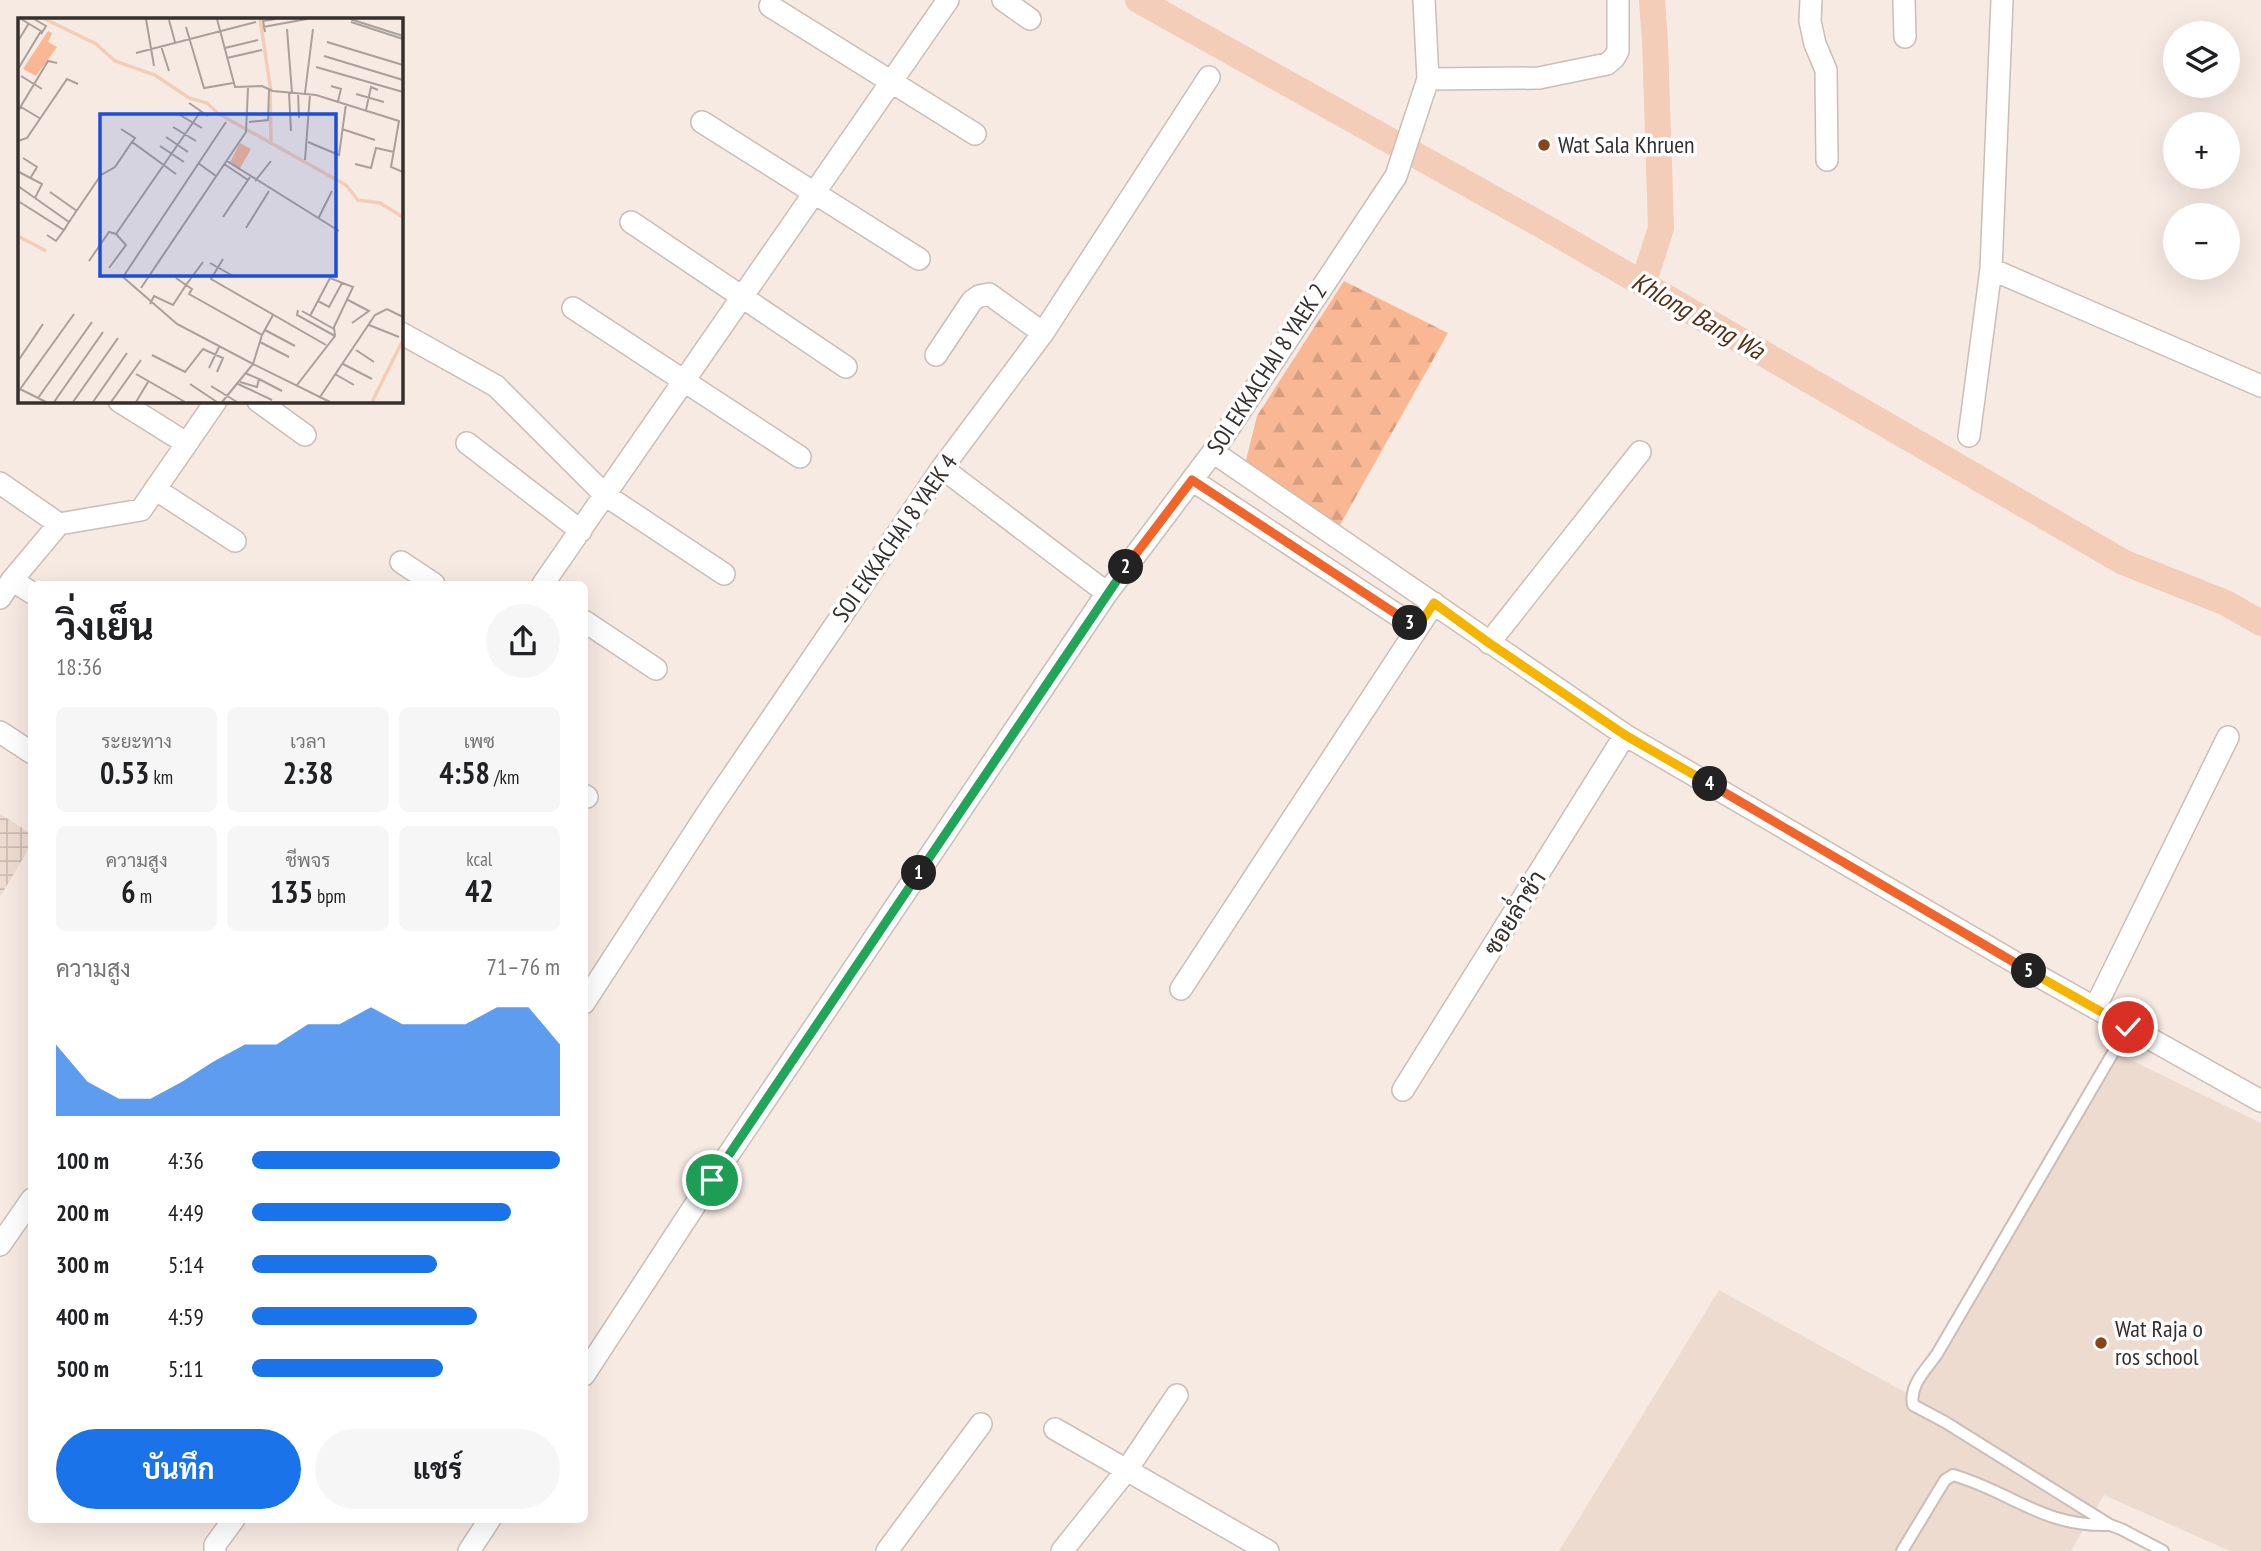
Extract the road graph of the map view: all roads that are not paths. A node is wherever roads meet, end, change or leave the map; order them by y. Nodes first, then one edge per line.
1 (948, 0) edge
2 (1003, 0) edge
3 (1424, 0) edge
4 (1618, 0) edge
5 (1811, 0) edge
6 (1904, 0) edge
7 (2002, 0) edge
8 (770, 6) dead end
9 (1030, 19) dead end
10 (1905, 37) dead end
11 (1209, 77) dead end
12 (1428, 79) junction
13 (891, 82) junction
14 (702, 122) dead end
15 (975, 134) dead end
16 (1827, 160) dead end
17 (814, 193) junction
18 (631, 222) dead end
19 (919, 260) dead end
20 (1991, 269) junction
21 (742, 297) junction
22 (572, 308) dead end
23 (402, 334) edge
24 (1043, 334) junction
25 (936, 355) dead end
26 (846, 367) dead end
27 (684, 381) junction
28 (2261, 386) edge
29 (121, 402) edge
30 (215, 402) edge
31 (259, 402) edge
32 (305, 435) dead end
33 (1969, 436) dead end
34 (186, 443) junction
35 (467, 443) dead end
36 (1213, 452) junction
37 (1640, 452) dead end
38 (800, 457) dead end
39 (942, 468) junction
40 (1192, 480) junction
41 (0, 483) edge
42 (155, 489) junction
43 (605, 495) junction
44 (59, 524) junction
45 (580, 531) junction
46 (235, 541) dead end
47 (401, 562) dead end
48 (724, 574) dead end
49 (12, 580) junction
50 (430, 581) edge
51 (545, 581) edge
52 (28, 590) edge
53 (1107, 593) junction
54 (0, 598) edge
55 (1434, 603) junction
56 (588, 624) edge
57 (1417, 628) junction
58 (1489, 643) junction
59 (656, 669) dead end
60 (0, 732) edge
61 (1625, 735) junction
62 (2228, 737) dead end
63 (28, 750) edge
64 (1181, 989) dead end
65 (588, 997) edge
66 (2095, 1008) junction
67 (2128, 1027) junction
68 (1403, 1090) dead end
69 (2261, 1101) edge
70 (28, 1205) edge
71 (0, 1245) edge
72 (588, 1369) edge
73 (1177, 1395) dead end
74 (981, 1424) dead end
75 (1055, 1429) dead end
76 (1126, 1471) junction
77 (231, 1523) edge
78 (487, 1523) edge
79 (2110, 1525) junction
80 (215, 1551) edge
81 (469, 1551) edge
82 (887, 1551) edge
83 (1062, 1551) edge
84 (1268, 1551) edge
85 (1902, 1551) edge
86 (2163, 1551) edge

1 - 13 street
2 - 9 street
3 - 12 street
4 - 12 street
5 - 16 street
6 - 10 street
7 - 20 street
8 - 13 street
11 - 24 street, SOI EKKACHAI 8 YAEK 4
12 - 36 street, SOI EKKACHAI 8 YAEK 2
13 - 15 street
13 - 17 street
14 - 17 street
17 - 19 street
17 - 21 street
18 - 21 street
20 - 28 street
20 - 33 street
21 - 26 street
21 - 27 street
22 - 27 street
23 - 43 street
24 - 25 street
24 - 39 street, SOI EKKACHAI 8 YAEK 4
27 - 38 street
27 - 43 street
29 - 34 street
30 - 34 street
31 - 32 street
34 - 42 street
35 - 45 street
36 - 40 street, SOI EKKACHAI 8 YAEK 2
36 - 55 street
37 - 58 street
39 - 53 street
39 - 65 street, SOI EKKACHAI 8 YAEK 4
40 - 53 street, SOI EKKACHAI 8 YAEK 2
40 - 57 street
41 - 44 street
42 - 44 street
42 - 46 street
43 - 45 street
43 - 48 street
44 - 49 street
45 - 51 street
47 - 50 street
49 - 52 street
49 - 54 street
53 - 72 street, SOI EKKACHAI 8 YAEK 2
55 - 57 street
55 - 58 street
56 - 59 street
57 - 64 street
58 - 61 street
60 - 63 street
61 - 66 street
61 - 68 street, ซอยล่ำชำ
62 - 66 street
66 - 67 street
67 - 69 street
67 - 79 lane
70 - 71 street
73 - 76 street
74 - 82 street
75 - 76 street
76 - 83 street
76 - 84 street
77 - 80 street
78 - 81 street
79 - 85 lane
79 - 86 lane

